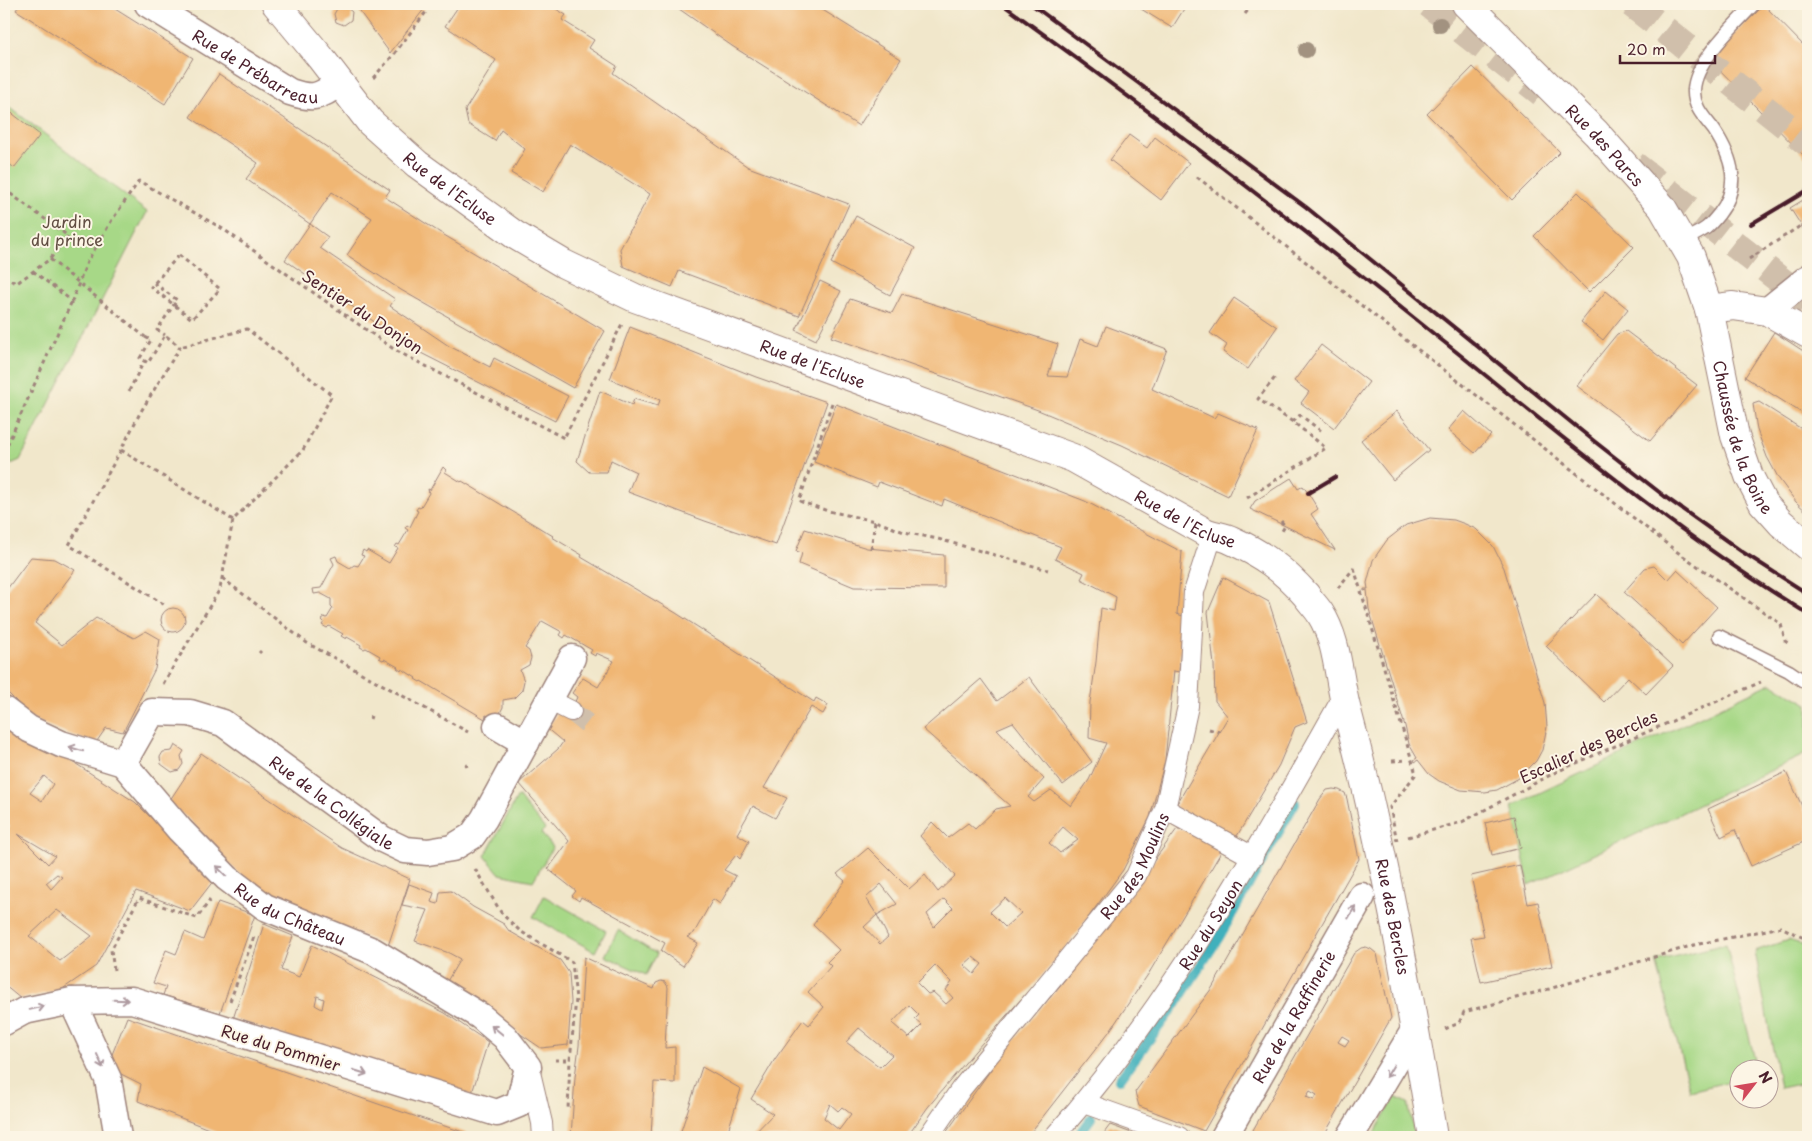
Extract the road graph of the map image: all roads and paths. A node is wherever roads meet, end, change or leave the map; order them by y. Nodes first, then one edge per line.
1 (148, 4) edge
2 (276, 4) edge
3 (432, 4) edge
4 (1253, 4) edge
5 (1466, 4) edge
6 (1754, 4) edge
7 (1245, 14) dead end
8 (373, 79) dead end
9 (340, 83) junction
10 (1196, 177) dead end
11 (4, 189) edge
12 (1808, 221) edge
13 (1682, 242) junction
14 (50, 259) junction
15 (1750, 259) dead end
16 (33, 271) junction
17 (4, 278) edge
18 (1808, 278) edge
19 (154, 283) junction
20 (635, 298) junction
21 (72, 301) junction
22 (1709, 308) junction
23 (1766, 311) junction
24 (1808, 334) edge
25 (165, 335) junction
26 (180, 347) junction
27 (144, 361) junction
28 (1277, 375) dead end
29 (129, 391) dead end
30 (833, 397) dead end
31 (1293, 422) junction
32 (1324, 433) dead end
33 (4, 450) edge
34 (120, 450) junction
35 (1247, 498) dead end
36 (232, 520) junction
37 (875, 521) junction
38 (1282, 521) dead end
39 (1282, 531) dead end
40 (1212, 536) junction
41 (1808, 546) edge
42 (871, 548) dead end
43 (1354, 568) dead end
44 (1048, 570) dead end
45 (221, 578) junction
46 (165, 605) dead end
47 (1719, 636) dead end
48 (1791, 646) dead end
49 (572, 658) dead end
50 (1789, 671) junction
51 (1808, 684) edge
52 (162, 686) dead end
53 (1343, 697) junction
54 (4, 710) edge
55 (497, 726) joint
56 (526, 743) junction
57 (123, 763) junction
58 (1165, 809) junction
59 (1407, 838) dead end
60 (1397, 841) dead end
61 (458, 843) junction
62 (1253, 857) junction
63 (227, 878) junction
64 (1362, 896) dead end
65 (265, 907) junction
66 (1808, 940) edge
67 (119, 1000) junction
68 (72, 1001) junction
69 (4, 1022) edge
70 (220, 1028) junction
71 (1428, 1030) junction
72 (528, 1067) junction
73 (1084, 1103) junction
74 (568, 1118) dead end
75 (1808, 1132) edge
76 (118, 1137) edge
77 (543, 1137) edge
78 (928, 1137) edge
79 (1054, 1137) edge
80 (1180, 1137) edge
81 (1224, 1137) edge
82 (1350, 1137) edge
83 (1433, 1137) edge
84 (1799, 1137) edge

1 - 9 street, Rue de Prébarreau
2 - 9 street, Rue de l'Ecluse
3 - 8 path
4 - 7 path
5 - 13 street, Rue des Parcs
6 - 13 lane
9 - 20 street, Rue de l'Ecluse
10 - 48 path
11 - 14 path
12 - 15 path
13 - 22 street, Rue des Parcs
14 - 16 path
14 - 27 path, bridge
16 - 17 path
16 - 21 path
18 - 23 street
19 - 19 path
19 - 25 path
20 - 21 path, Sentier du Donjon
20 - 40 street, Rue de l'Ecluse
21 - 33 path, Sentier du Donjon
22 - 23 street
22 - 41 street, Chaussée de la Boine
23 - 24 street
25 - 26 path
25 - 27 path
26 - 34 path
26 - 36 path
27 - 29 path
28 - 31 path
30 - 37 path
31 - 32 path
31 - 35 path
34 - 36 path
34 - 46 path
36 - 45 path
37 - 42 path
37 - 44 path
38 - 39 path
40 - 53 street, Rue de l'Ecluse
40 - 58 street, Rue des Moulins
43 - 60 path, Rue des Bercles, bridge
45 - 52 path
45 - 55 path
47 - 50 lane
49 - 56 street, Rue de la Collégiale
50 - 51 lane
50 - 59 path, Escalier des Bercles
53 - 62 street, Rue du Seyon
53 - 71 street, Rue des Bercles
57 -> 54 street
55 - 56 street
56 - 61 street, Rue de la Collégiale
57 - 61 street, Rue de la Collégiale
63 -> 57 street, Rue du Château
58 - 62 street
58 - 78 street, Rue des Moulins
61 - 74 path
62 - 73 street, Rue du Seyon
63 - 65 street, Rue du Château
63 - 67 path
81 -> 64 street, Rue de la Raffinerie
65 - 70 path
72 -> 65 street, Rue du Château
66 - 71 path
67 - 68 street, Rue du Pommier
67 -> 70 street, Rue du Pommier
69 -> 68 street, Rue du Pommier
68 -> 76 street
70 -> 72 street, Rue du Pommier
71 -> 82 street
71 - 83 street, Rue des Bercles
72 - 77 street, Rue du Château
73 - 79 street, Rue du Seyon
73 - 80 street
75 - 84 path

